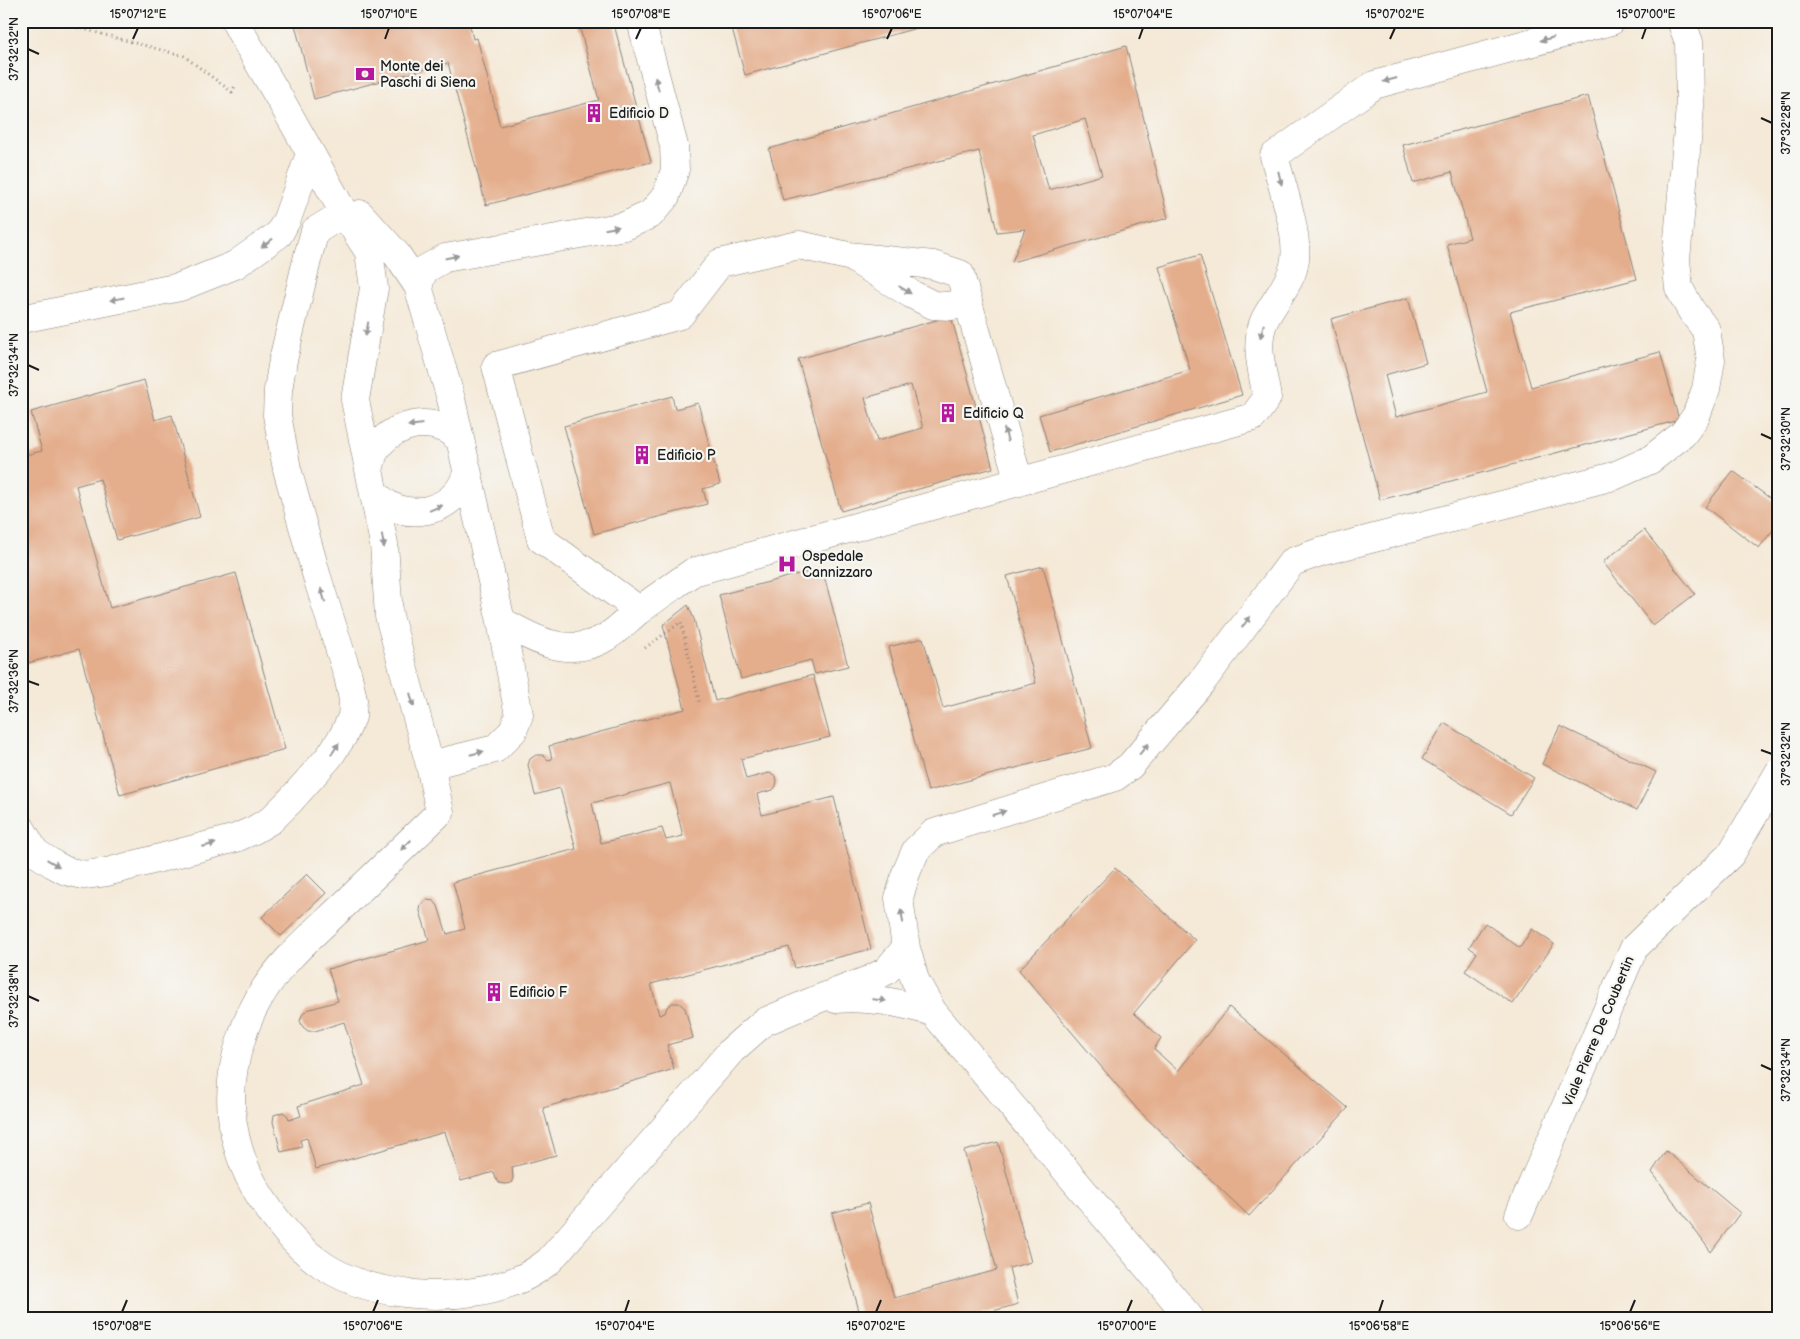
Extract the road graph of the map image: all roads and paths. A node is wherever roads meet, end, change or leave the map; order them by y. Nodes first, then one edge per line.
1 (53, 21) edge
2 (235, 21) edge
3 (641, 21) edge
4 (1611, 21) edge
5 (1681, 21) edge
6 (252, 52) junction
7 (315, 163) junction
8 (344, 213) junction
9 (287, 219) junction
10 (315, 231) junction
11 (848, 256) junction
12 (413, 279) junction
13 (374, 288) junction
14 (968, 301) junction
15 (21, 319) edge
16 (460, 438) junction
17 (467, 474) junction
18 (372, 482) junction
19 (1019, 482) junction
20 (639, 610) junction
21 (501, 621) junction
22 (644, 649) dead end
23 (700, 705) dead end
24 (430, 765) junction
25 (1779, 772) edge
26 (21, 828) edge
27 (906, 948) junction
28 (813, 1000) junction
29 (933, 1012) junction
30 (1519, 1215) dead end
31 (1190, 1318) edge

1 - 6 path
2 - 6 street
12 -> 3 street
4 -> 19 street
27 -> 5 street
6 - 7 street
7 - 8 street
7 - 9 street
7 - 12 street
8 - 10 street
8 - 13 street
9 - 10 street
9 -> 15 street
26 -> 10 street
11 -> 14 street
11 - 14 street
11 - 20 street
12 - 13 street
12 - 16 street
13 -> 18 street
19 -> 14 street
16 - 17 street
16 -> 18 street
18 -> 17 street
17 - 21 street
18 -> 24 street
19 - 20 street
20 - 21 street
24 -> 21 street
22 - 23 path
24 -> 28 street
25 - 30 street, Viale Pierre De Coubertin
27 - 28 street
27 - 29 street
28 -> 29 street
29 - 31 street

